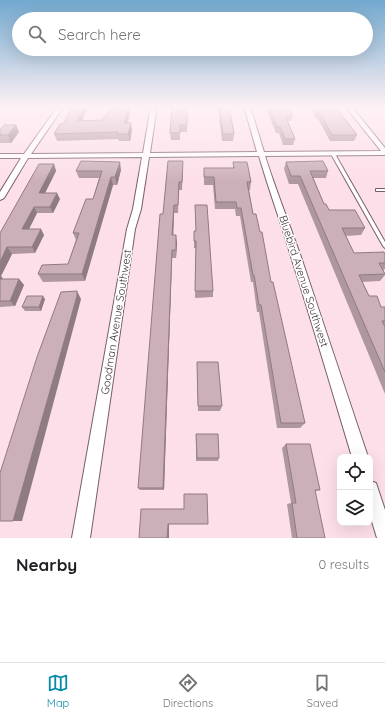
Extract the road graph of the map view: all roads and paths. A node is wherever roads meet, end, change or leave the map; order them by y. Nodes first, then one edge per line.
1 (43, 131) edge
2 (150, 131) edge
3 (255, 131) edge
4 (368, 131) edge
5 (385, 153) edge
6 (262, 154) junction
7 (333, 154) junction
8 (146, 155) junction
9 (0, 156) edge
10 (26, 156) junction
11 (377, 190) dead end
12 (385, 190) edge
13 (0, 198) edge
14 (385, 246) edge
15 (359, 454) edge
16 (370, 490) edge
17 (385, 536) edge
18 (80, 538) edge

1 - 10 street
2 - 8 street, Goodman Avenue Southwest
3 - 6 street, Bluebird Avenue Southwest
4 - 5 street
5 - 7 street
6 - 7 street
6 - 8 street
6 - 15 street, Bluebird Avenue Southwest
7 - 14 lane
8 - 10 street
8 - 18 street, Goodman Avenue Southwest
9 - 10 street
10 - 13 street
11 - 12 lane
16 - 17 street

